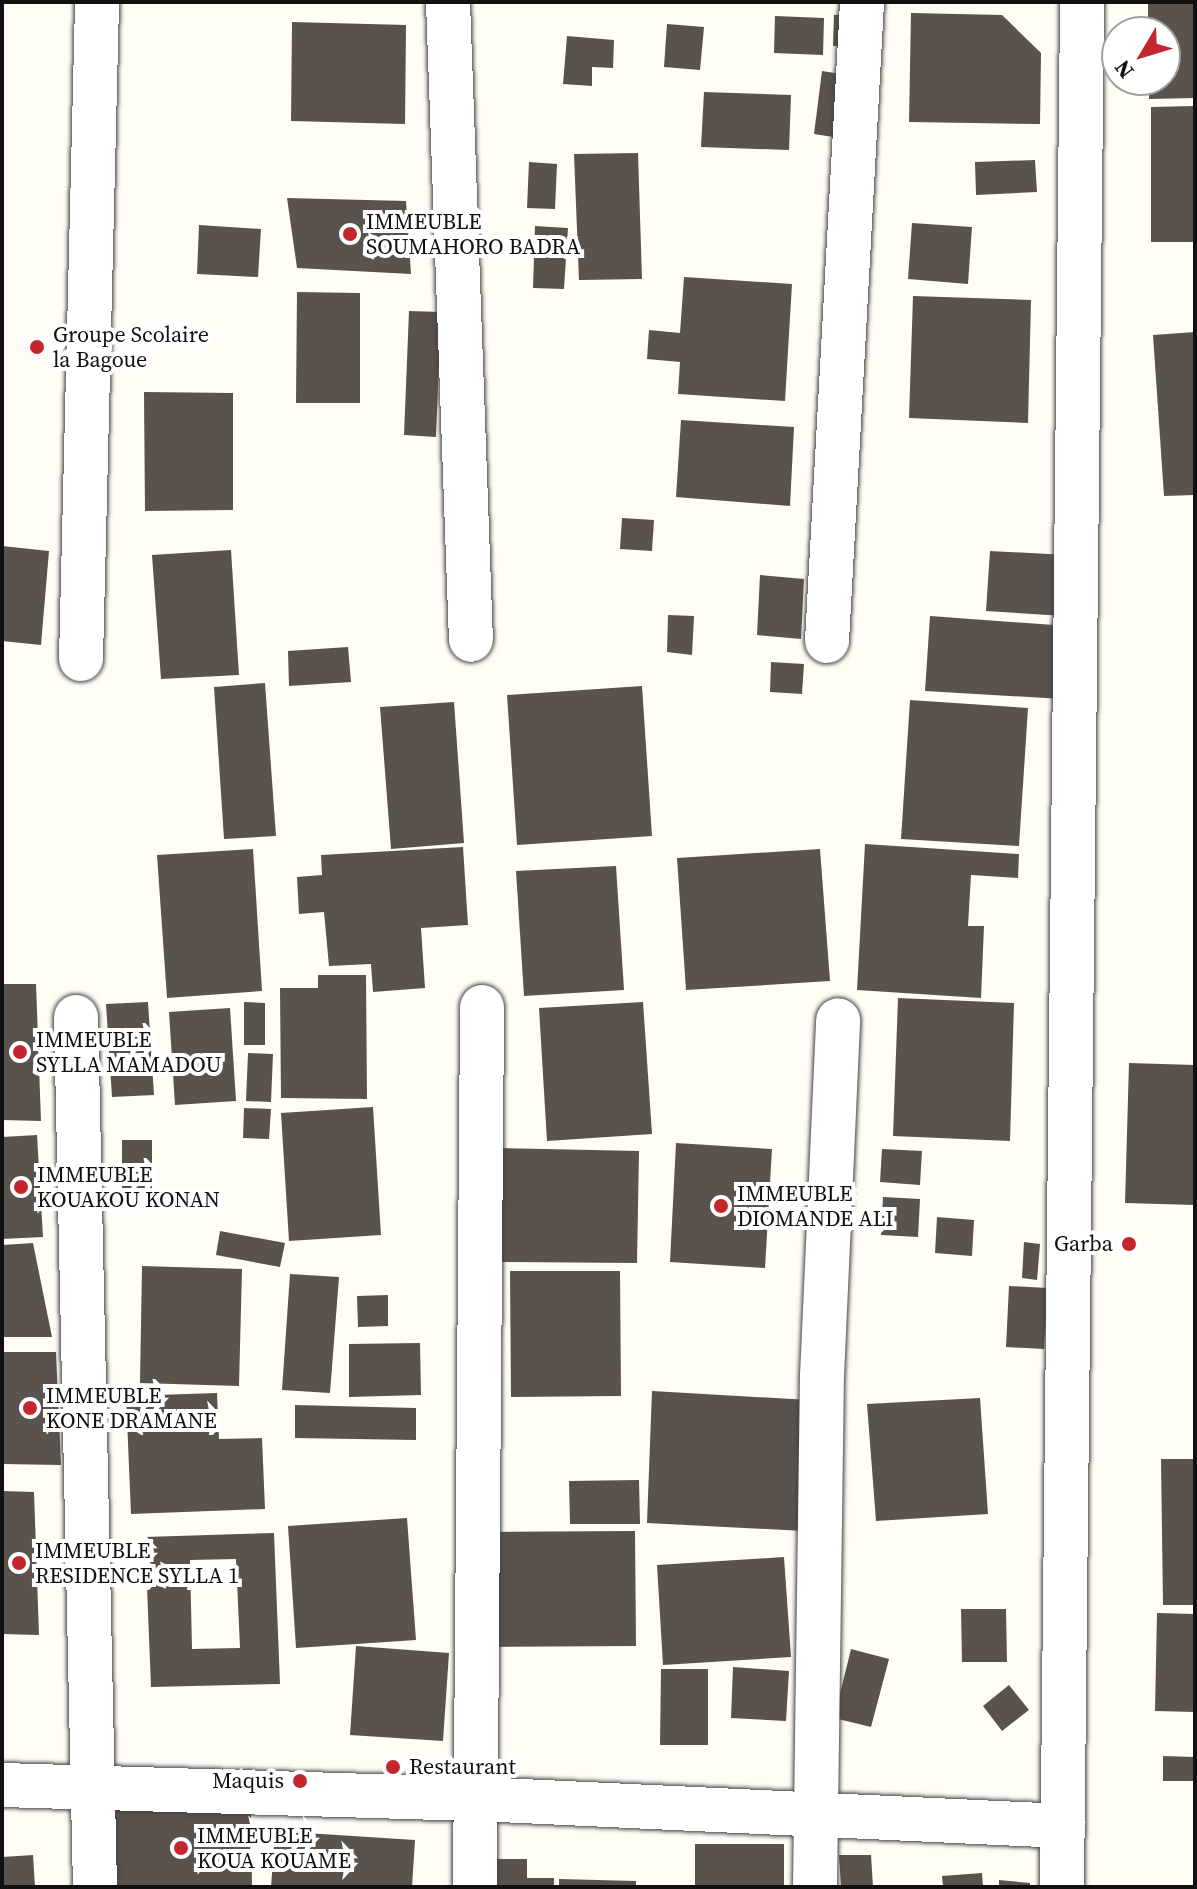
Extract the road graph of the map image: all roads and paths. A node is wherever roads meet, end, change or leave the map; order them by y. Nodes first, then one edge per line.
1 (97, 2) edge
2 (448, 2) edge
3 (862, 2) edge
4 (1082, 2) edge
5 (471, 640) dead end
6 (827, 641) dead end
7 (81, 659) dead end
8 (482, 1007) dead end
9 (76, 1017) dead end
10 (838, 1020) dead end
11 (2, 1785) edge
12 (92, 1788) junction
13 (478, 1799) junction
14 (814, 1814) junction
15 (1063, 1826) junction
16 (95, 1887) edge
17 (475, 1887) edge
18 (815, 1887) edge
19 (1062, 1887) edge

1 - 7 street
2 - 5 street
3 - 6 street
4 - 15 street
8 - 13 street
9 - 12 street
10 - 14 street
11 - 12 street
12 - 13 street
12 - 16 street
13 - 14 street
13 - 17 street
14 - 15 street
14 - 18 street
15 - 19 street

